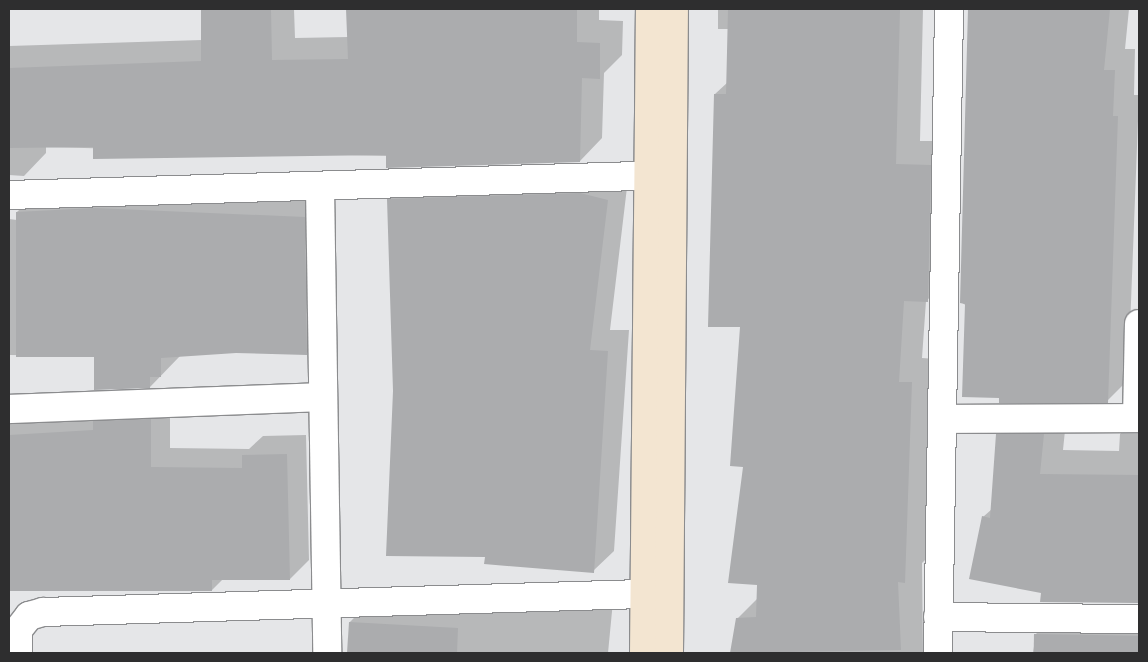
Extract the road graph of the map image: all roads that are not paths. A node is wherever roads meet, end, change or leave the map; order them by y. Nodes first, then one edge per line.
1 (650, 9) edge
2 (674, 9) edge
3 (949, 9) edge
4 (661, 176) junction
5 (320, 187) junction
6 (9, 195) edge
7 (1139, 324) edge
8 (323, 396) junction
9 (9, 409) edge
10 (1138, 418) edge
11 (942, 419) junction
12 (644, 594) junction
13 (326, 606) junction
14 (938, 617) junction
15 (1139, 619) edge
16 (18, 653) edge
17 (327, 653) edge
18 (644, 653) edge
19 (670, 653) edge
20 (938, 653) edge

1 - 4 street
2 - 4 street
3 - 11 street
4 - 5 street
4 - 12 street
4 - 19 street
5 - 6 street
5 - 8 street
7 - 10 street
8 - 9 street
8 - 13 street
10 - 11 street
11 - 14 street
12 - 13 street
12 - 18 street
13 - 16 street
13 - 17 street
14 - 15 street
14 - 20 street

